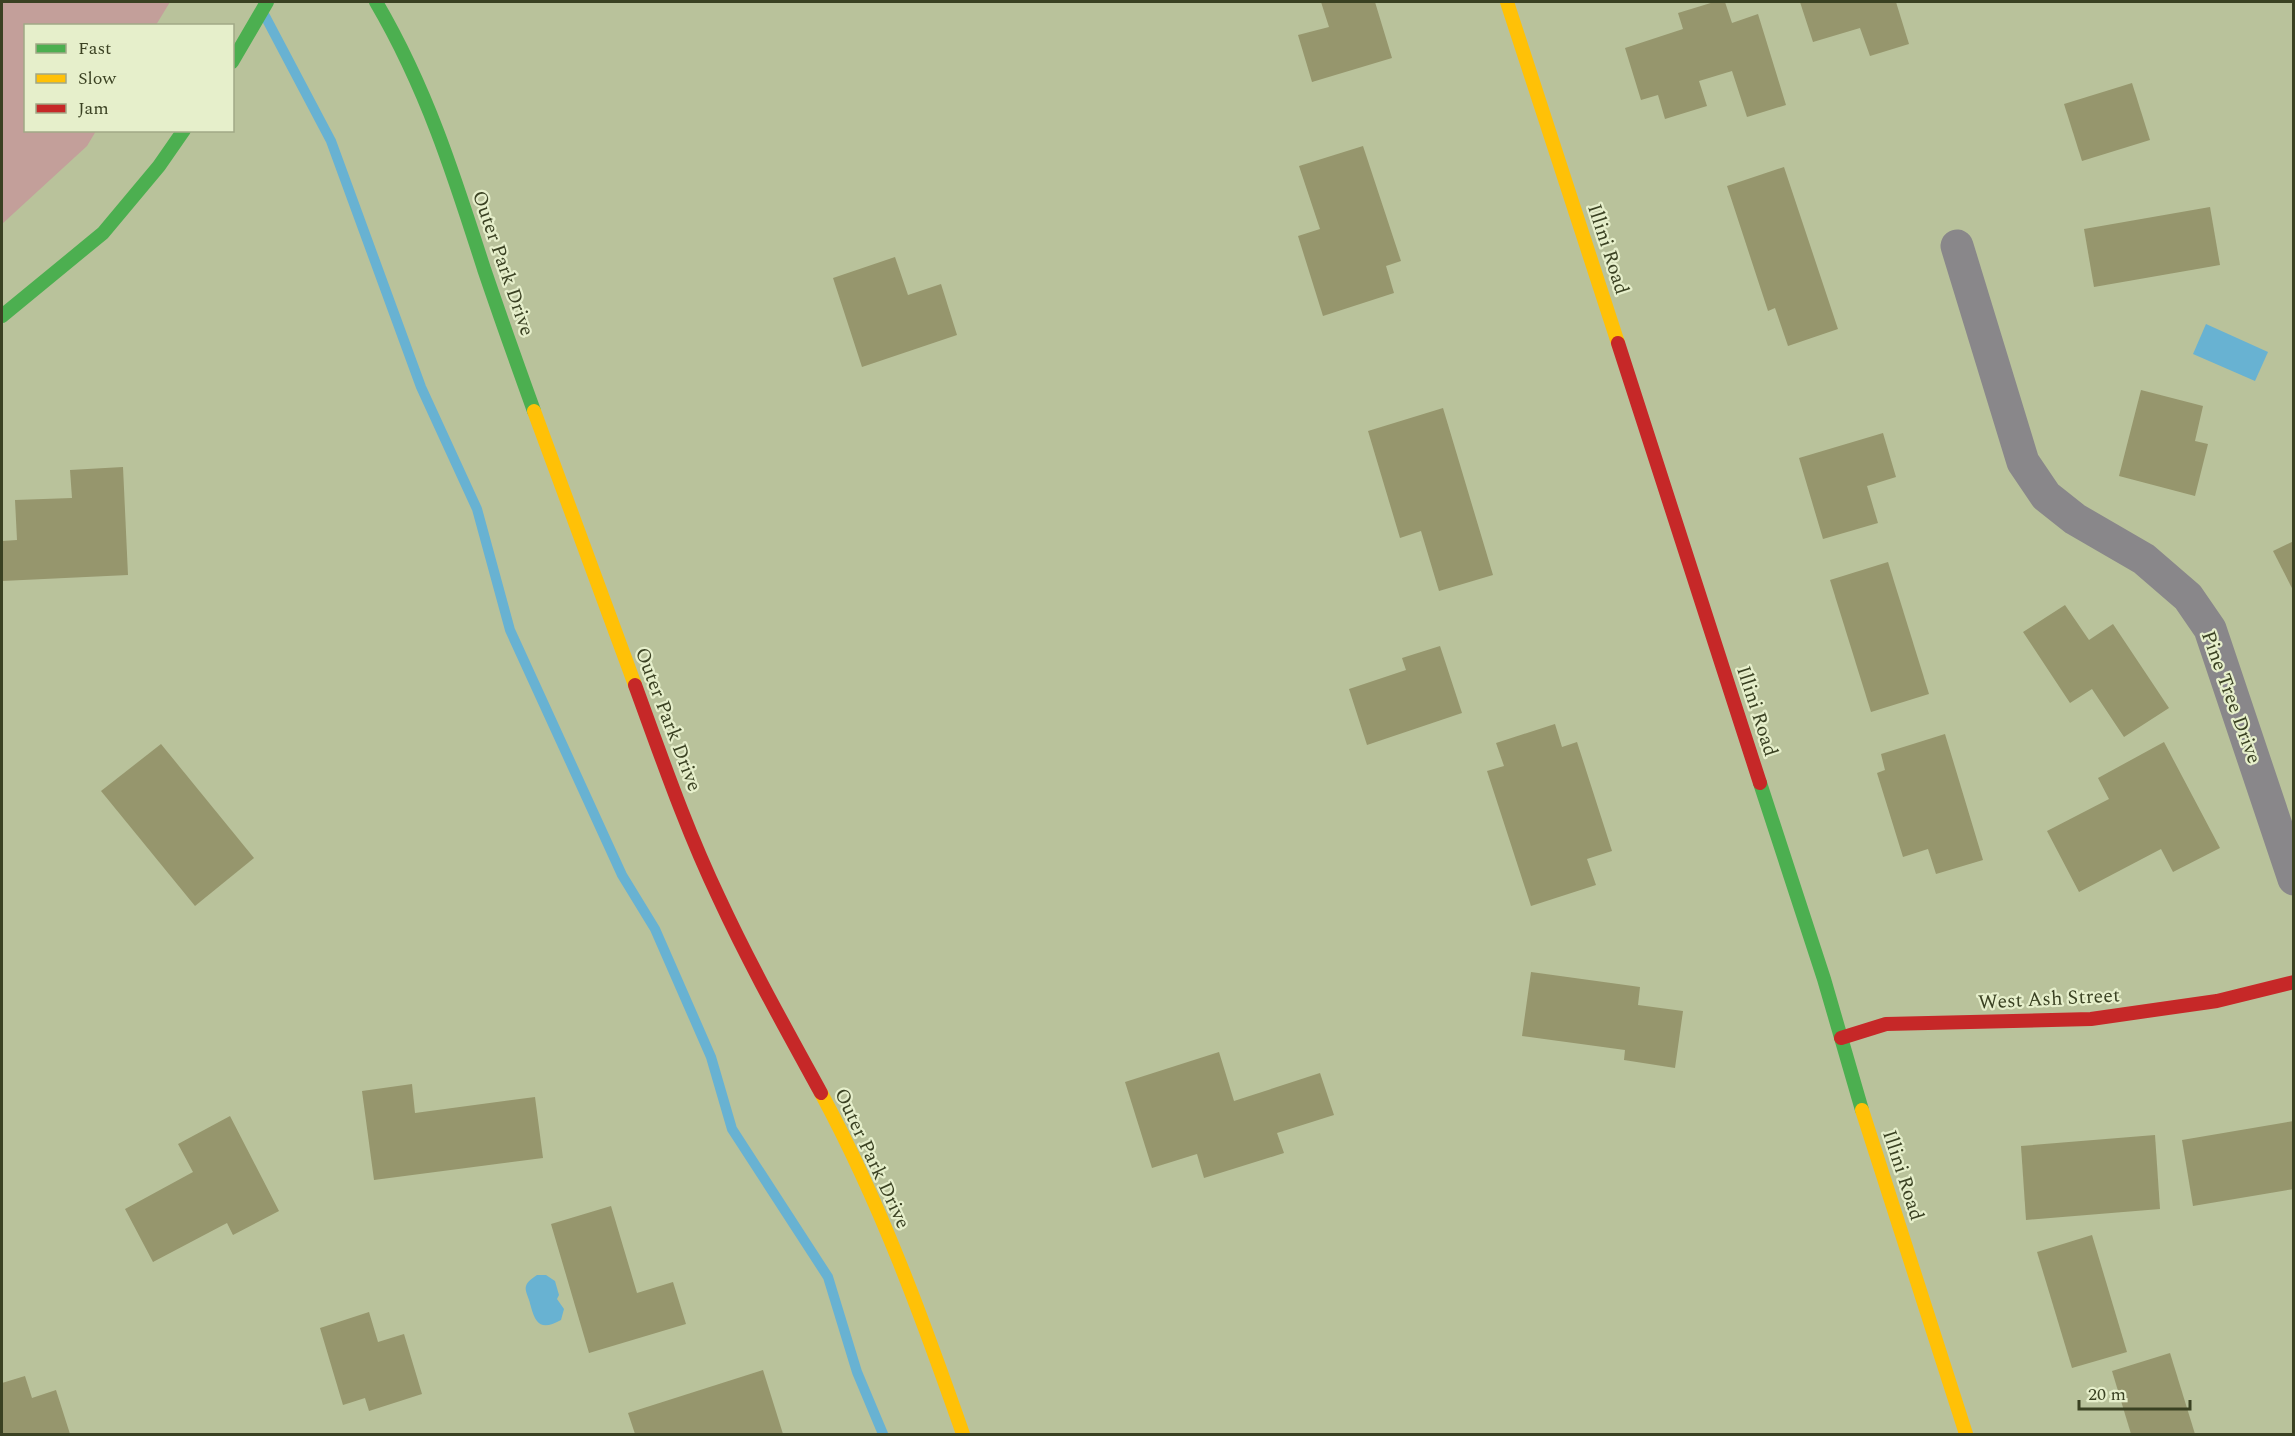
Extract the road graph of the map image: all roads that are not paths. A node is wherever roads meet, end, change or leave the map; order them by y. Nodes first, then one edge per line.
1 (267, 2) edge
2 (376, 2) edge
3 (1507, 2) edge
4 (234, 59) edge
5 (183, 132) edge
6 (1957, 246) dead end
7 (2, 316) edge
8 (2294, 879) edge
9 (2294, 982) edge
10 (1841, 1038) junction
11 (963, 1434) edge
12 (1966, 1434) edge

1 - 4 street
2 - 11 street, Outer Park Drive
3 - 10 street, Illini Road
5 - 7 street
6 - 8 street, Pine Tree Drive
9 - 10 street, West Ash Street
10 - 12 street, Illini Road

